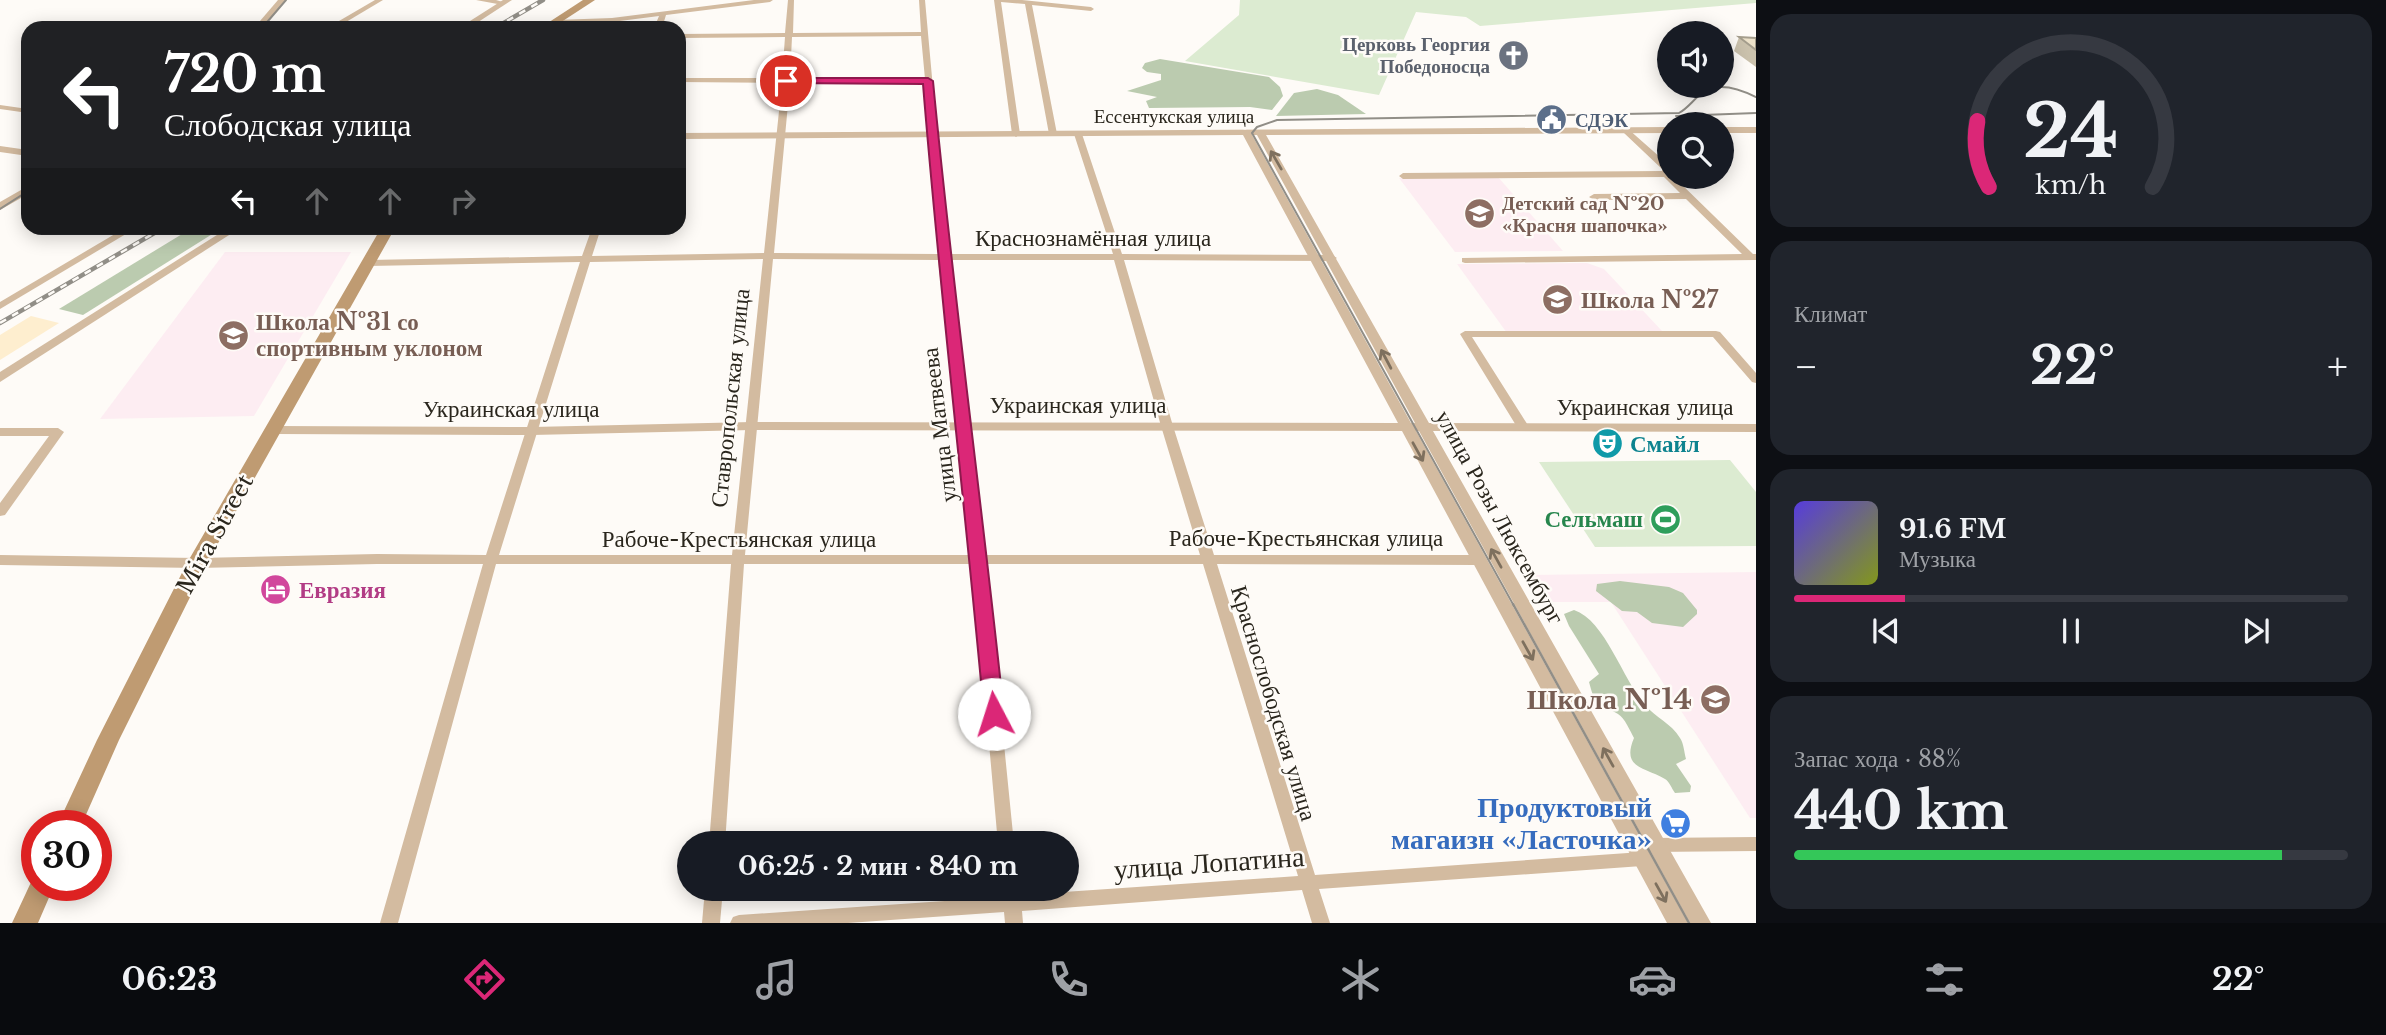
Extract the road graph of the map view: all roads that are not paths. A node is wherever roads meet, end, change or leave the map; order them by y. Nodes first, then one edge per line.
1 (282, 0) edge
2 (380, 0) edge
3 (479, 0) edge
4 (590, 0) edge
5 (770, 0) edge
6 (791, 0) edge
7 (922, 0) edge
8 (999, 0) edge
9 (506, 1) edge
10 (1028, 3) junction
11 (1091, 9) dead end
12 (663, 14) junction
13 (264, 21) edge
14 (343, 21) edge
15 (474, 21) edge
16 (557, 21) edge
17 (584, 21) edge
18 (660, 21) edge
19 (924, 34) junction
20 (790, 35) junction
21 (686, 36) edge
22 (686, 80) edge
23 (786, 81) junction
24 (928, 81) junction
25 (1, 107) edge
26 (21, 110) edge
27 (1734, 130) edge
28 (1756, 130) edge
29 (1627, 131) junction
30 (1657, 131) edge
31 (1253, 133) junction
32 (931, 134) junction
33 (1016, 134) junction
34 (1054, 134) junction
35 (1078, 134) junction
36 (686, 136) edge
37 (780, 136) junction
38 (0, 149) edge
39 (21, 152) edge
40 (1657, 159) edge
41 (1657, 174) edge
42 (1403, 176) dead end
43 (1680, 189) edge
44 (21, 194) edge
45 (1687, 196) junction
46 (1594, 197) dead end
47 (0, 207) edge
48 (119, 235) edge
49 (224, 235) edge
50 (384, 235) edge
51 (594, 235) edge
52 (769, 256) junction
53 (943, 257) junction
54 (1753, 257) edge
55 (1312, 258) junction
56 (1332, 258) junction
57 (1119, 259) junction
58 (586, 260) junction
59 (1465, 260) dead end
60 (369, 263) junction
61 (0, 306) edge
62 (0, 378) edge
63 (1756, 380) edge
64 (752, 426) junction
65 (964, 426) junction
66 (1167, 426) junction
67 (1404, 427) junction
68 (1423, 427) junction
69 (1523, 427) junction
70 (1756, 428) edge
71 (275, 430) junction
72 (532, 431) junction
73 (0, 432) edge
74 (0, 512) edge
75 (1207, 558) junction
76 (491, 559) junction
77 (979, 559) junction
78 (0, 560) edge
79 (738, 560) junction
80 (1478, 560) junction
81 (197, 563) junction
82 (76, 810) edge
83 (718, 831) edge
84 (1005, 831) edge
85 (1756, 844) edge
86 (1657, 845) junction
87 (1638, 852) junction
88 (1308, 882) junction
89 (35, 901) edge
90 (712, 901) edge
91 (1012, 906) edge
92 (25, 923) edge
93 (389, 923) edge
94 (711, 923) edge
95 (739, 923) edge
96 (1321, 923) edge
97 (1678, 923) edge
98 (1701, 923) edge

1 - 13 street
2 - 14 street
3 - 9 street
4 - 16 main road
5 - 12 street
6 - 20 street, Ставропольская улица
7 - 19 street, улица Матвеева
8 - 10 street
8 - 33 street
9 - 15 street
10 - 11 street
10 - 34 street
12 - 17 street
12 - 18 street
19 - 20 street
19 - 24 street, улица Матвеева
20 - 21 street
20 - 23 street, Ставропольская улица
22 - 23 street
23 - 24 street
23 - 37 street, Ставропольская улица
24 - 32 street, улица Матвеева
25 - 26 street
27 - 28 street
29 - 30 street, Ессентукская улица
29 - 31 street, Ессентукская улица
29 - 40 street
31 - 35 street, Ессентукская улица
31 - 55 street, улица Розы Люксембург
56 -> 31 street, улица Розы Люксембург
32 - 33 street, Ессентукская улица
32 - 37 street, Ессентукская улица
32 - 53 street, улица Матвеева
33 - 34 street, Ессентукская улица
34 - 35 street, Ессентукская улица
35 - 57 street, Краснослободская улица
36 - 37 street, Ессентукская улица
37 - 52 street, Ставропольская улица
38 - 39 street
41 - 42 street
43 - 45 street
44 - 47 street
45 - 46 street
45 - 54 street
48 - 61 street
49 - 62 street
50 - 60 main road, Mira Street
51 - 58 street
52 - 53 street, Краснознамённая улица
52 - 58 street, Краснознамённая улица
52 - 64 street, Ставропольская улица
53 - 57 street, Краснознамённая улица
53 - 65 street, улица Матвеева
54 - 59 street
55 - 56 street, Краснознамённая улица
55 - 57 street, Краснознамённая улица
55 - 67 street, улица Розы Люксембург
68 -> 56 street, улица Розы Люксембург
57 - 66 street, Краснослободская улица
58 - 60 street, Краснознамённая улица
58 - 72 street
60 - 71 main road, Mira Street
63 - 69 street
64 - 65 street, Украинская улица
64 - 72 street, Украинская улица
64 - 79 street, Ставропольская улица
65 - 66 street, Украинская улица
65 - 77 street, улица Матвеева
66 - 67 street, Украинская улица
66 - 75 street, Краснослободская улица
67 - 68 street, Украинская улица
67 -> 80 street, улица Розы Люксембург
68 - 69 street, Украинская улица
86 -> 68 street, улица Розы Люксембург
69 - 70 street, Украинская улица
71 - 72 street, Украинская улица
71 - 81 main road, Mira Street
72 - 76 street
73 - 74 street
75 - 77 street, Рабоче-Крестьянская улица
75 - 80 street, Рабоче-Крестьянская улица
75 - 88 street, Краснослободская улица
76 - 79 street, Рабоче-Крестьянская улица
76 - 81 street, Рабоче-Крестьянская улица
76 - 93 street
77 - 79 street, Рабоче-Крестьянская улица
77 - 84 street, улица Матвеева
78 - 81 street, Рабоче-Крестьянская улица
79 - 83 street, Ставропольская улица
80 -> 87 street, улица Розы Люксембург
81 - 82 main road, Mira Street
85 - 86 street, улица Лопатина
86 - 87 street, улица Лопатина
86 - 98 street, улица Розы Люксембург
87 - 88 street, улица Лопатина
87 -> 97 street, улица Розы Люксембург
88 - 91 street, улица Лопатина
88 - 96 street, Краснослободская улица
89 - 92 main road
90 - 94 street
91 - 95 street, улица Лопатина

